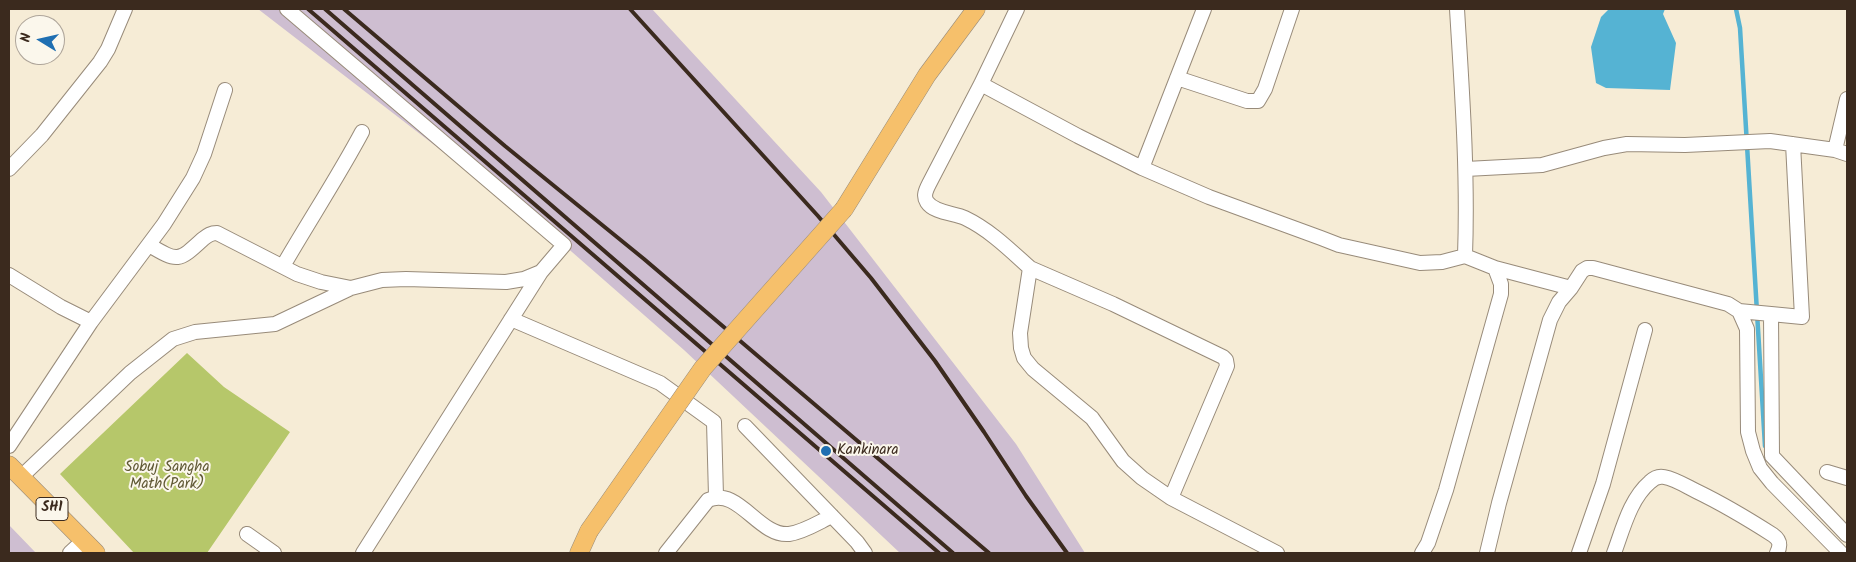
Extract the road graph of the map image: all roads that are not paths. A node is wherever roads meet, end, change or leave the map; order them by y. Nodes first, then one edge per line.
1 (125, 9) edge
2 (286, 9) edge
3 (976, 9) edge
4 (1017, 9) edge
5 (1204, 9) edge
6 (1292, 9) edge
7 (1455, 9) edge
8 (1177, 78) junction
9 (981, 84) junction
10 (225, 90) dead end
11 (1847, 99) edge
12 (362, 132) dead end
13 (1793, 144) junction
14 (1841, 152) edge
15 (1142, 168) junction
16 (9, 169) edge
17 (1466, 169) junction
18 (149, 245) junction
19 (1465, 256) junction
20 (283, 266) junction
21 (1030, 268) junction
22 (1495, 268) junction
23 (540, 272) junction
24 (9, 275) edge
25 (352, 288) junction
26 (1571, 288) junction
27 (1739, 311) junction
28 (1771, 314) junction
29 (511, 319) junction
30 (91, 322) junction
31 (1645, 330) dead end
32 (745, 426) dead end
33 (9, 446) edge
34 (1827, 472) dead end
35 (13, 473) edge
36 (1847, 478) edge
37 (716, 496) junction
38 (1171, 498) junction
39 (832, 516) junction
40 (248, 534) dead end
41 (1847, 535) edge
42 (83, 541) junction
43 (70, 553) edge
44 (96, 553) edge
45 (274, 553) edge
46 (363, 553) edge
47 (579, 553) edge
48 (666, 553) edge
49 (865, 553) edge
50 (1276, 553) edge
51 (1422, 553) edge
52 (1487, 553) edge
53 (1579, 553) edge
54 (1614, 553) edge
55 (1777, 553) edge
56 (1841, 553) edge

1 - 16 street
2 - 23 street
3 - 47 main road, bridge
4 - 9 street
5 - 8 street
6 - 8 street
7 - 17 street
8 - 15 street
9 - 15 street
9 - 21 street
10 - 18 street
11 - 14 street
12 - 20 street
13 - 14 street
13 - 17 street
13 - 28 street
15 - 19 street
17 - 19 street
18 - 20 street
18 - 30 street
19 - 22 street
20 - 25 street
21 - 38 street
21 - 38 street
22 - 26 street
22 - 51 street
23 - 25 street
23 - 29 street
24 - 30 street
25 - 35 street
26 - 27 street
26 - 52 street
27 - 28 street
27 - 56 street
28 - 41 street
29 - 37 street
29 - 46 street
30 - 33 street
31 - 53 street
32 - 39 street
34 - 36 street
35 - 42 main road, SH1
37 - 39 street
37 - 48 street
38 - 50 street
39 - 49 street
40 - 45 street
42 - 43 street
42 - 44 main road, SH1
54 - 55 street

